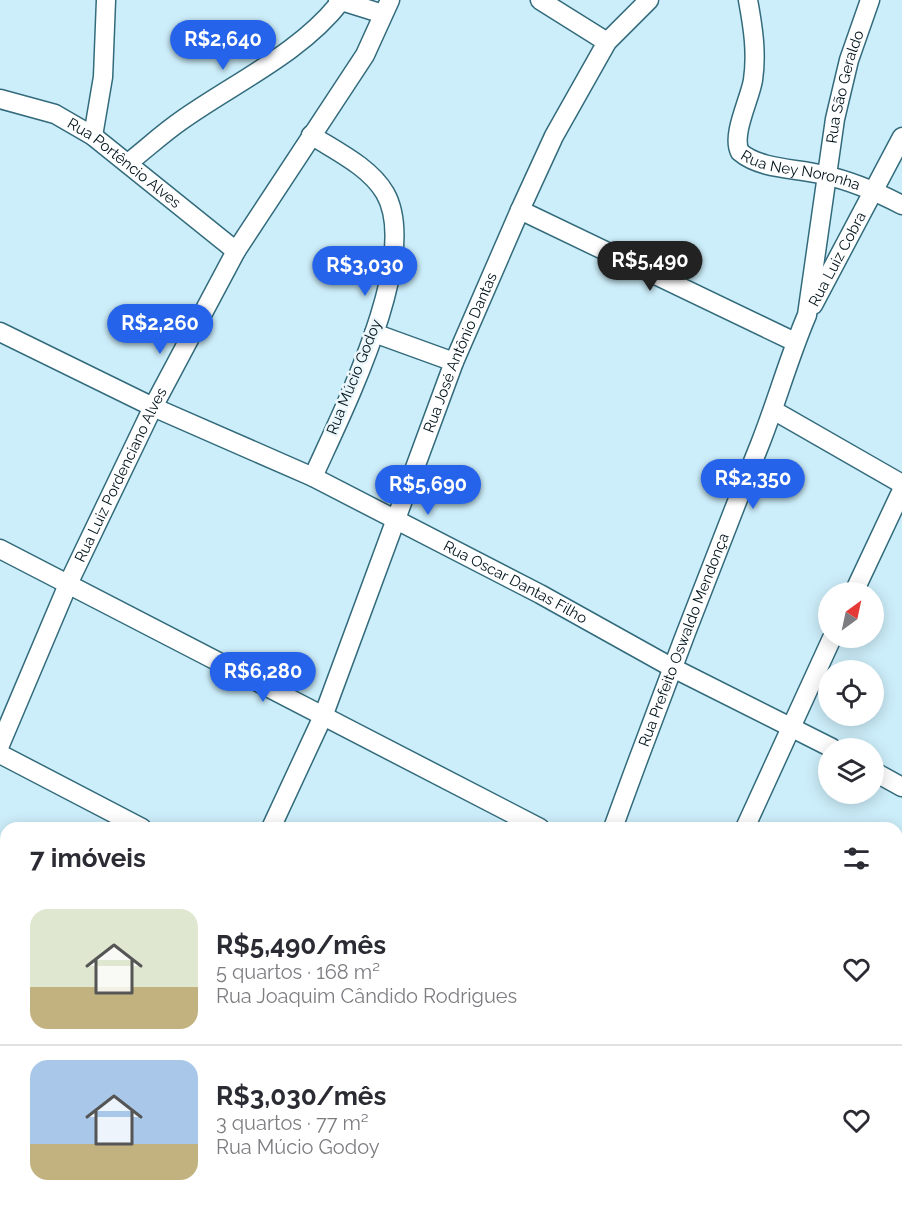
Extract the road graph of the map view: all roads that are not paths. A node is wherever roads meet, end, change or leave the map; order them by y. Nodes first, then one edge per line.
1 (106, 0) edge
2 (540, 0) edge
3 (649, 0) edge
4 (748, 0) edge
5 (870, 0) edge
6 (339, 1) edge
7 (386, 7) edge
8 (607, 42) junction
9 (0, 99) edge
10 (311, 135) junction
11 (93, 136) junction
12 (902, 137) edge
13 (128, 163) junction
14 (825, 175) junction
15 (874, 190) junction
16 (902, 205) edge
17 (520, 210) junction
18 (236, 251) junction
19 (807, 315) junction
20 (0, 332) edge
21 (374, 333) junction
22 (795, 342) junction
23 (454, 362) junction
24 (153, 406) junction
25 (773, 410) junction
26 (313, 477) junction
27 (902, 484) edge
28 (902, 490) edge
29 (396, 520) junction
30 (0, 549) edge
31 (69, 582) junction
32 (859, 582) edge
33 (827, 648) edge
34 (671, 667) junction
35 (324, 714) junction
36 (790, 726) junction
37 (818, 741) edge
38 (0, 745) edge
39 (0, 754) edge
40 (884, 777) edge
41 (902, 787) edge
42 (130, 822) edge
43 (275, 822) edge
44 (529, 822) edge
45 (615, 822) edge
46 (748, 822) edge

1 - 11 street
2 - 8 street
3 - 8 street, Rua José Antônio Dantas
4 - 14 street, Rua Ney Noronha
5 - 14 street, Rua São Geraldo
6 - 7 street
6 - 13 street
7 - 10 street, Rua Luiz Pordenciano Alves
8 - 17 street, Rua José Antônio Dantas
9 - 11 street, Rua Portêncio Alves
10 - 18 street, Rua Luiz Pordenciano Alves
10 - 21 street, Rua Múcio Godoy
11 - 13 street, Rua Portêncio Alves
12 - 15 street, Rua Luiz Cobra
13 - 18 street, Rua Portêncio Alves
14 - 15 street, Rua Ney Noronha
14 - 19 street, Rua Prefeito Oswaldo Mendonça
15 - 16 street, Rua Ney Noronha
15 - 19 street, Rua Luiz Cobra
17 - 22 street
17 - 23 street, Rua José Antônio Dantas
18 - 24 street, Rua Luiz Pordenciano Alves
19 - 22 street, Rua Prefeito Oswaldo Mendonça
20 - 24 street, Rua Oscar Dantas Filho
21 - 23 street
21 - 26 street, Rua Múcio Godoy
22 - 25 street, Rua Prefeito Oswaldo Mendonça
23 - 29 street, Rua José Antônio Dantas
24 - 26 street, Rua Oscar Dantas Filho
24 - 31 street, Rua Luiz Pordenciano Alves
25 - 27 street
25 - 34 street, Rua Prefeito Oswaldo Mendonça
26 - 29 street, Rua Oscar Dantas Filho
28 - 32 street
29 - 34 street, Rua Oscar Dantas Filho
29 - 35 street, Rua José Antônio Dantas
30 - 31 street
31 - 35 street
31 - 38 street, Rua Luiz Pordenciano Alves
33 - 36 street
34 - 36 street, Rua Oscar Dantas Filho
34 - 45 street, Rua Prefeito Oswaldo Mendonça
35 - 43 street, Rua José Antônio Dantas
35 - 44 street
36 - 37 street, Rua Oscar Dantas Filho
36 - 46 street
39 - 42 street
40 - 41 street

